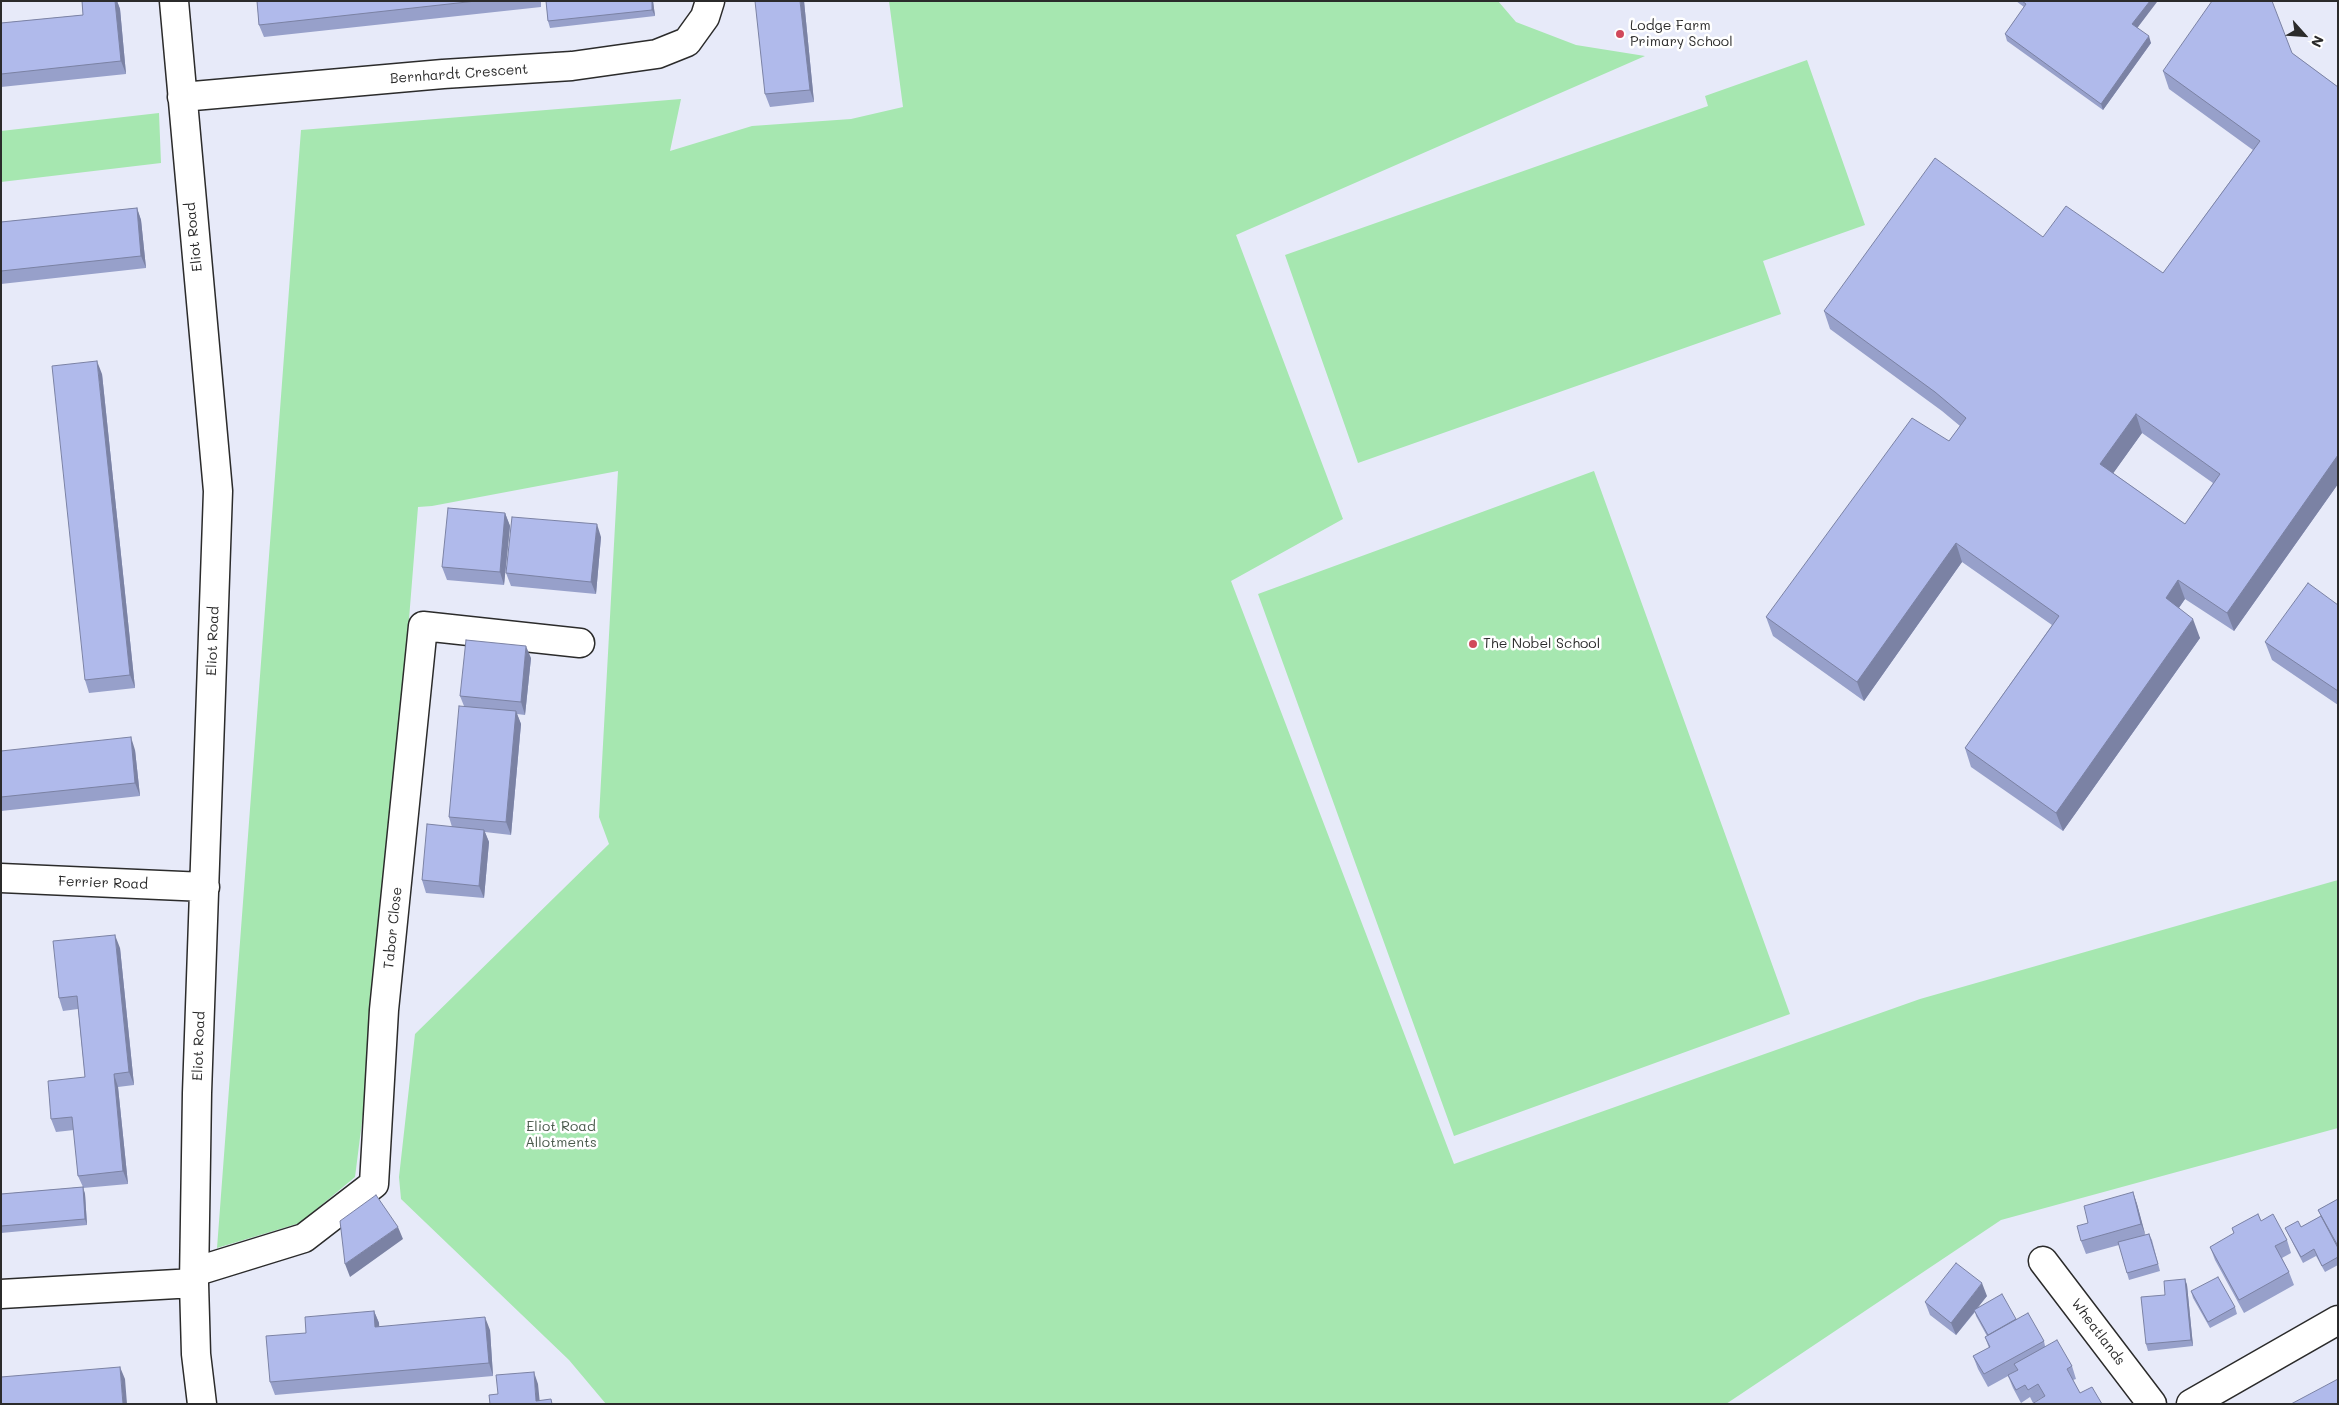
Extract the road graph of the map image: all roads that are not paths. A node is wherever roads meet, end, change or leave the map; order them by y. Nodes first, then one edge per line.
1 (174, 1) edge
2 (710, 1) edge
3 (182, 98) junction
4 (580, 642) dead end
5 (1, 878) edge
6 (205, 887) junction
7 (2043, 1261) dead end
8 (194, 1278) junction
9 (1, 1294) edge
10 (2338, 1320) edge
11 (202, 1404) edge
12 (2152, 1404) edge
13 (2191, 1404) edge

1 - 3 street, Eliot Road
2 - 3 street, Bernhardt Crescent
3 - 6 street, Eliot Road
4 - 8 street, Tabor Close
5 - 6 street, Ferrier Road
6 - 8 street, Eliot Road
7 - 12 street, Wheatlands
8 - 9 street
8 - 11 street, Eliot Road
10 - 13 street

